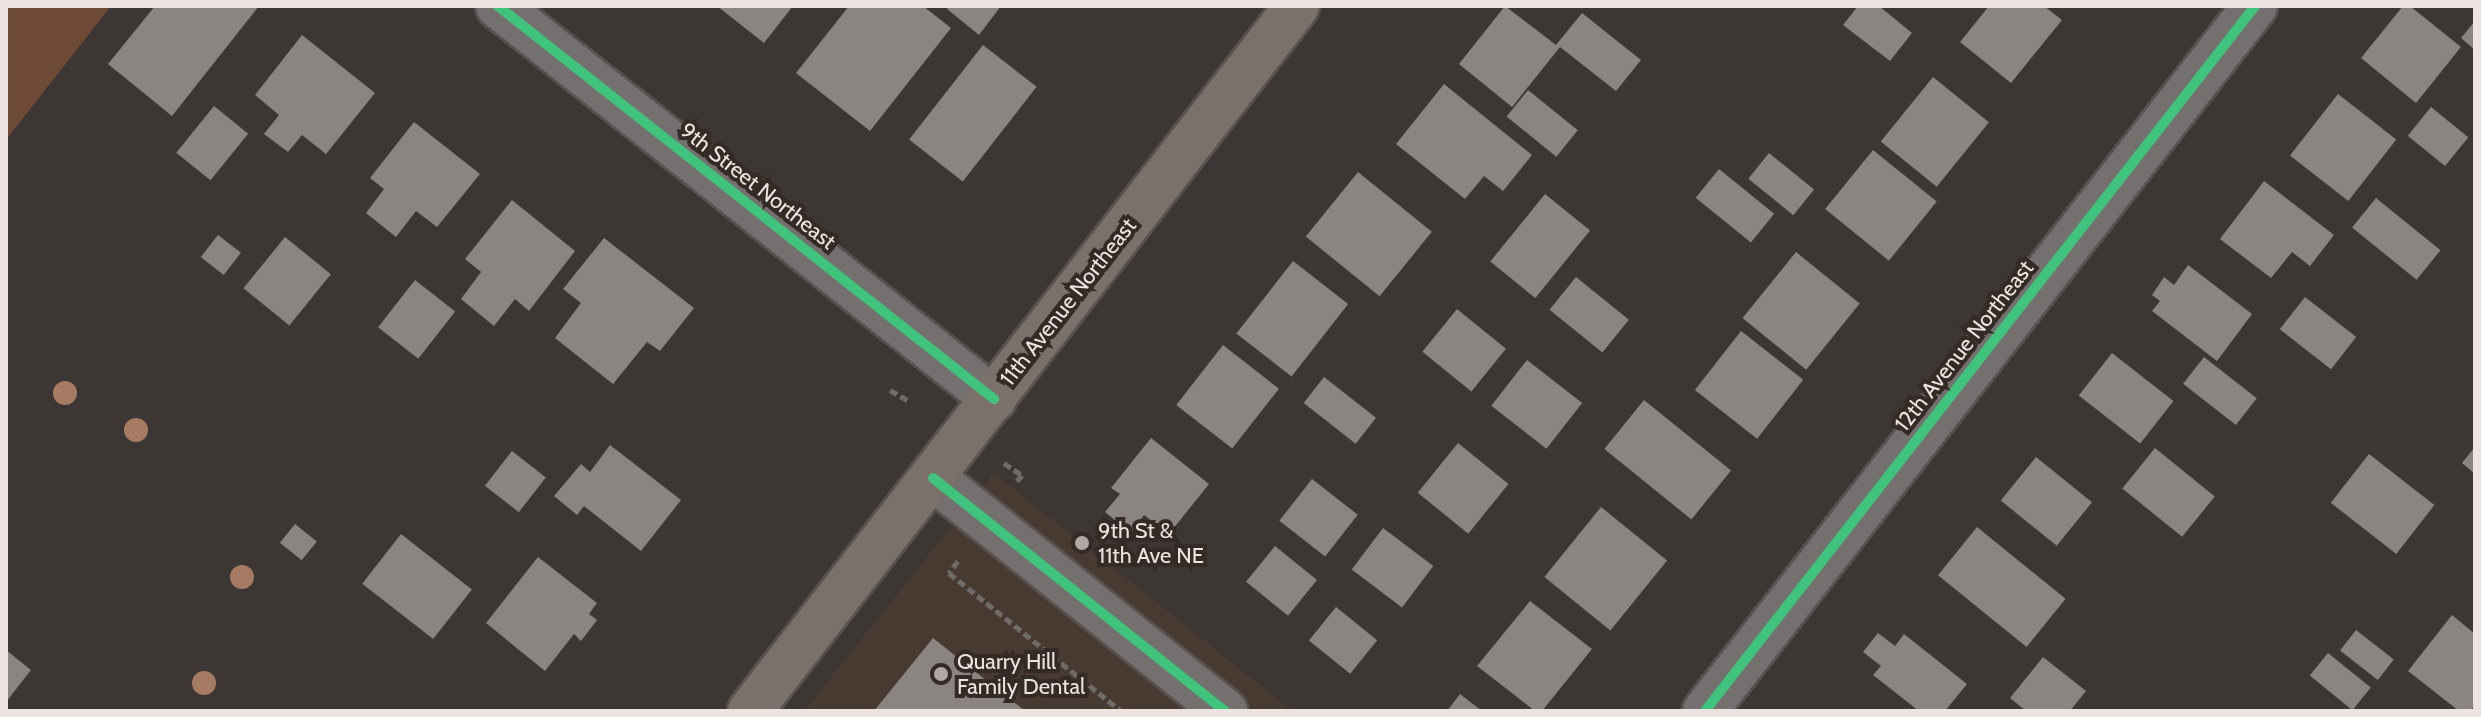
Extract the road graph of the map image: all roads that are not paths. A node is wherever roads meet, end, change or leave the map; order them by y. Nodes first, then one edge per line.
1 (498, 6) edge
2 (1297, 6) edge
3 (2255, 6) edge
4 (994, 399) junction
5 (933, 478) junction
6 (750, 711) edge
7 (1225, 711) edge
8 (1705, 711) edge

1 - 4 street, 9th Street Northeast
2 - 4 main road, 11th Avenue Northeast
3 - 8 street, 12th Avenue Northeast
4 - 5 main road, 11th Avenue Northeast
5 - 6 main road, 11th Avenue Northeast
5 - 7 street

